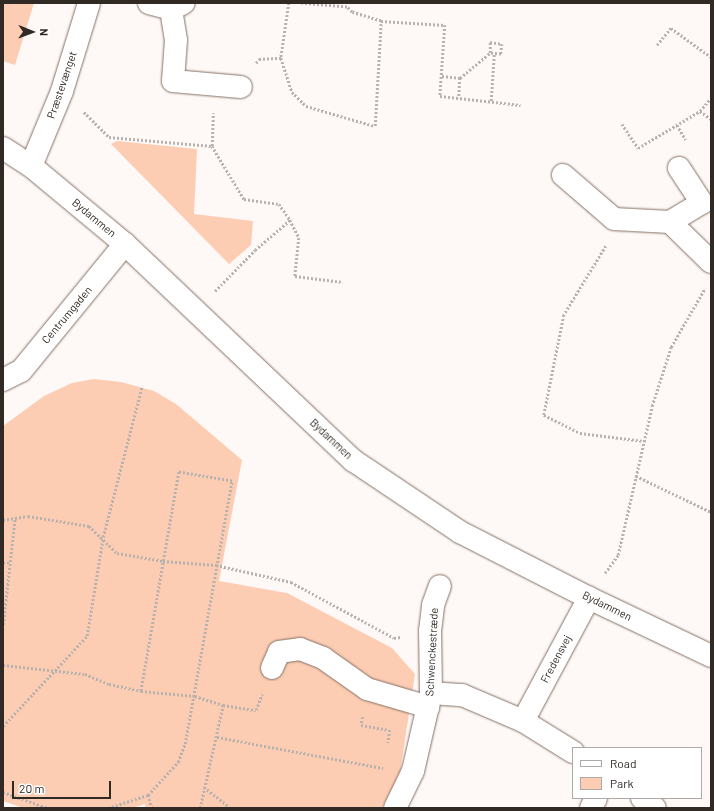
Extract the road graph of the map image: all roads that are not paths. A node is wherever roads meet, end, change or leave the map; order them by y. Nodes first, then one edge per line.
1 (89, 3) edge
2 (149, 3) edge
3 (178, 6) edge
4 (241, 87) dead end
5 (3, 148) edge
6 (31, 166) junction
7 (679, 168) dead end
8 (563, 175) dead end
9 (670, 222) junction
10 (125, 244) junction
11 (711, 262) edge
12 (3, 380) edge
13 (440, 586) dead end
14 (588, 598) junction
15 (711, 656) edge
16 (272, 668) road end
17 (430, 700) junction
18 (523, 721) junction
19 (572, 751) edge
20 (595, 799) edge
21 (643, 799) edge
22 (396, 808) edge
23 (590, 808) edge
24 (655, 808) edge

1 - 6 street, Præstevænget
2 - 3 street
3 - 4 street
5 - 6 street, Bydammen
6 - 10 street, Bydammen
7 - 9 street
8 - 9 street
9 - 11 street
10 - 12 street, Centrumgaden
10 - 14 street, Bydammen
13 - 17 street, Schwenckestræde
14 - 15 street, Bydammen
14 - 18 street, Fredensvej
16 - 17 street
17 - 18 street
17 - 22 street, Schwenckestræde
18 - 19 street
20 - 23 street
21 - 24 street

